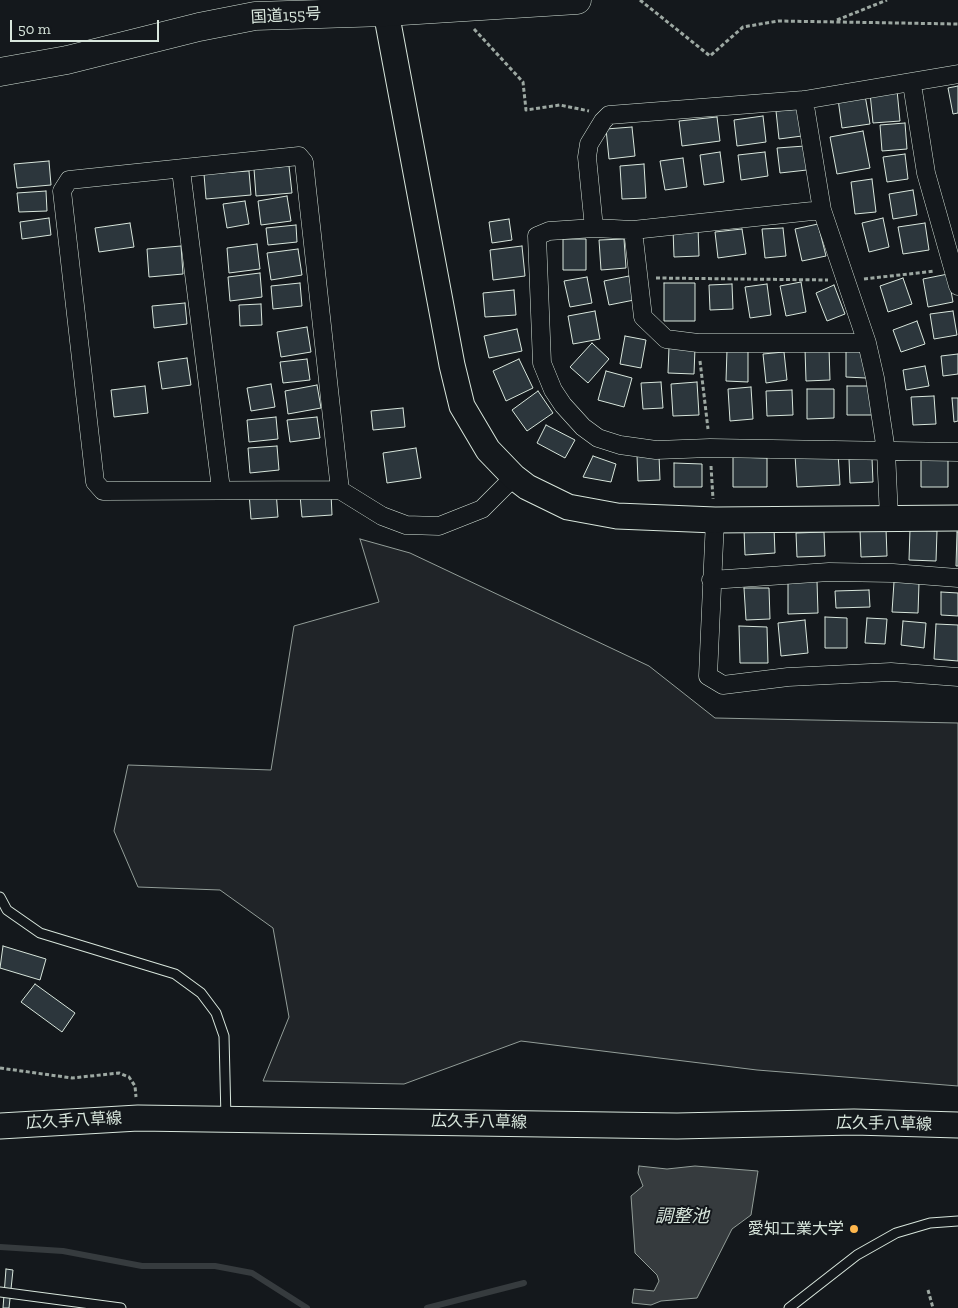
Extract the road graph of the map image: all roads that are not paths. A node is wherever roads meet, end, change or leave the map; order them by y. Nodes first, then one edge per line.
1 (577, 0) edge
2 (254, 8) edge
3 (386, 12) junction
4 (0, 72) edge
5 (958, 74) edge
6 (912, 84) junction
7 (804, 100) junction
8 (181, 170) junction
9 (822, 210) junction
10 (594, 228) junction
11 (633, 230) junction
12 (955, 278) edge
13 (867, 343) junction
14 (886, 451) junction
15 (958, 452) edge
16 (514, 477) junction
17 (221, 489) junction
18 (340, 490) junction
19 (889, 518) junction
20 (958, 518) edge
21 (715, 520) junction
22 (958, 578) edge
23 (710, 580) junction
24 (958, 677) edge
25 (0, 898) edge
26 (226, 1119) junction
27 (958, 1125) edge
28 (0, 1126) edge
29 (958, 1222) edge
30 (0, 1292) edge
31 (108, 1307) edge
32 (121, 1308) edge
33 (789, 1308) edge

1 - 3 highway, 国道155号
2 - 3 highway, 国道155号
2 - 4 highway, 国道155号
3 - 16 main road
5 - 6 street
6 - 7 street
6 - 12 street
7 - 9 street
7 - 10 street
8 - 17 street
8 - 17 street
8 - 18 street
9 - 11 street
9 - 13 street
10 - 11 street
10 - 14 street
11 - 13 street
13 - 14 street
14 - 15 street
14 - 19 street
16 - 18 street
16 - 21 main road
17 - 18 street
19 - 20 main road
19 - 21 main road
21 - 23 street
22 - 23 street
23 - 24 street
25 - 26 lane
26 - 27 main road, 広久手八草線
26 - 28 main road, 広久手八草線
29 - 33 lane
30 - 31 lane
31 - 32 lane

